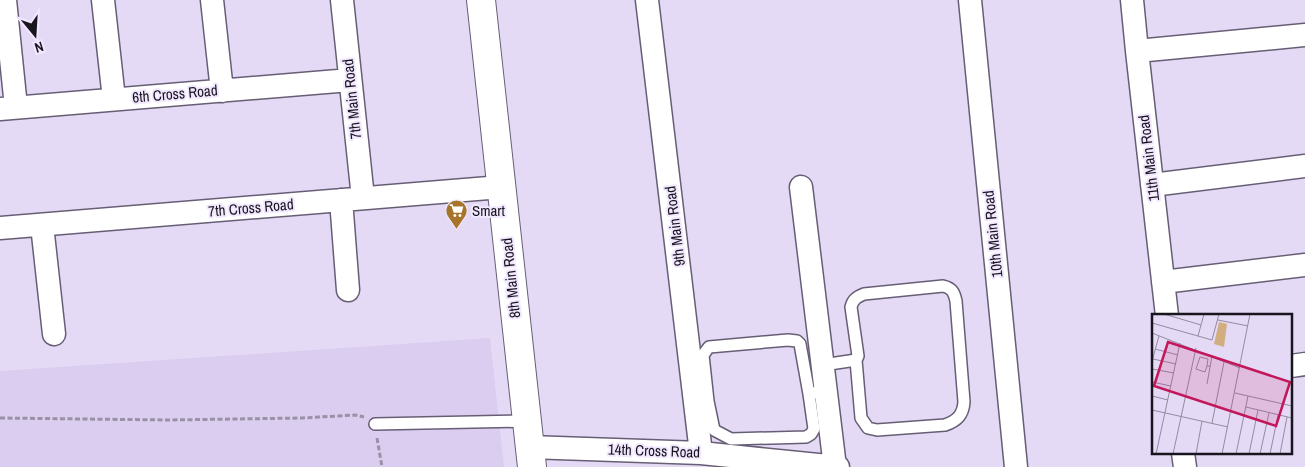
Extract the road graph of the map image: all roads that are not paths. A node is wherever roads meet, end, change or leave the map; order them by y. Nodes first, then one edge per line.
1 (5, 0) edge
2 (103, 0) edge
3 (212, 0) edge
4 (342, 0) edge
5 (481, 0) edge
6 (647, 0) edge
7 (970, 0) edge
8 (1132, 0) edge
9 (1305, 35) edge
10 (1136, 51) junction
11 (350, 80) junction
12 (222, 91) junction
13 (114, 99) junction
14 (8, 108) edge
15 (1305, 166) edge
16 (1152, 185) junction
17 (501, 187) junction
18 (801, 187) dead end
19 (363, 198) junction
20 (341, 200) junction
21 (42, 225) junction
22 (0, 228) edge
23 (1305, 265) edge
24 (1163, 282) junction
25 (348, 290) dead end
26 (1167, 314) edge
27 (54, 334) dead end
28 (856, 360) junction
29 (1305, 364) edge
30 (823, 365) junction
31 (1292, 366) edge
32 (818, 392) junction
33 (702, 402) junction
34 (375, 424) road end
35 (529, 445) edge
36 (702, 453) junction
37 (1183, 454) edge
38 (727, 461) edge
39 (836, 467) edge
40 (1016, 467) edge
41 (1185, 467) edge

1 - 14 street
2 - 13 street
3 - 12 street
4 - 11 street, 7th Main Road
5 - 17 street, 8th Main Road
6 - 33 street, 9th Main Road
7 - 40 street, 10th Main Road
8 - 10 street, 11th Main Road
9 - 10 street
10 - 16 street, 11th Main Road
11 - 12 street, 6th Cross Road
11 - 19 street, 7th Main Road
12 - 13 street, 6th Cross Road
13 - 14 street, 6th Cross Road
15 - 16 street
16 - 24 street, 11th Main Road
17 - 19 street, 7th Cross Road
17 - 35 street, 8th Main Road
18 - 30 street
19 - 20 street, 7th Cross Road
20 - 21 street, 7th Cross Road
20 - 25 street
21 - 22 street, 7th Cross Road
21 - 27 street
23 - 24 street
24 - 26 street, 11th Main Road
28 - 28 lane
28 - 30 lane
29 - 31 street
30 - 32 street
32 - 33 lane
32 - 33 lane
32 - 39 street
33 - 36 street, 9th Main Road
34 - 35 lane
35 - 36 street, 14th Cross Road
36 - 38 street, 14th Cross Road
37 - 41 street
38 - 39 street, 14th Cross Road

